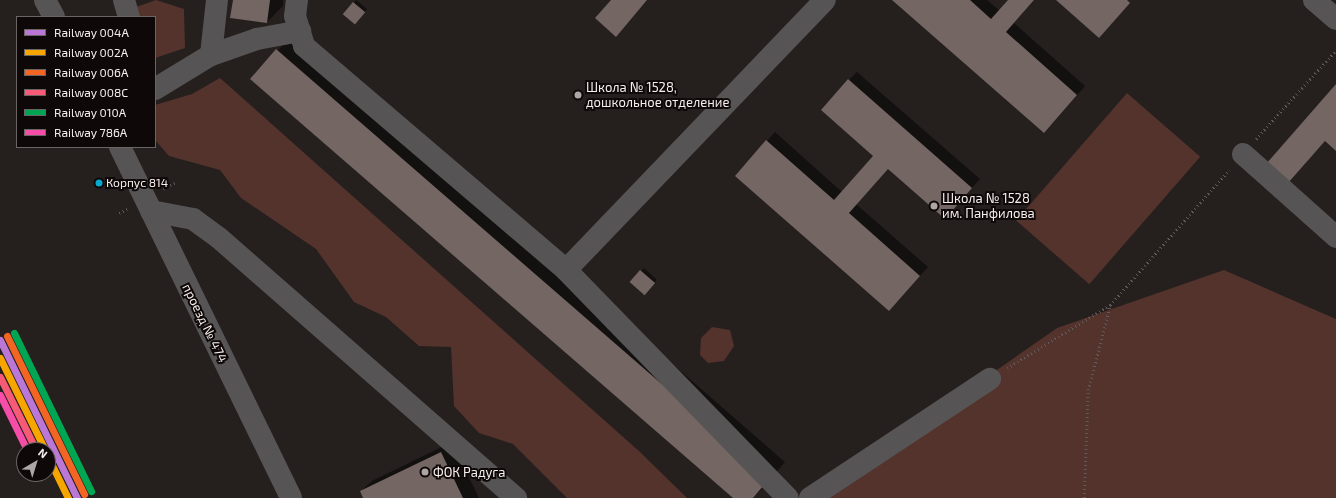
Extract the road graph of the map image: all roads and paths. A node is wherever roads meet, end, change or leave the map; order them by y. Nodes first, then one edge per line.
1 (45, 0) edge
2 (124, 0) edge
3 (217, 0) edge
4 (297, 0) edge
5 (1314, 0) edge
6 (820, 2) edge
7 (53, 16) edge
8 (129, 16) edge
9 (1336, 18) edge
10 (300, 31) junction
11 (1336, 50) edge
12 (211, 55) junction
13 (156, 89) edge
14 (120, 148) edge
15 (1243, 154) junction
16 (151, 210) junction
17 (1336, 237) edge
18 (566, 270) junction
19 (1110, 305) junction
20 (990, 379) joint
21 (292, 498) edge
22 (516, 498) edge
23 (788, 498) edge
24 (810, 498) edge
25 (1084, 498) edge

1 - 7 street
2 - 8 street
3 - 12 street
4 - 10 street
5 - 9 street
6 - 18 street
10 - 12 street
10 - 18 street
11 - 15 path
12 - 13 street
14 - 16 street, проезд № 474
15 - 17 street
15 - 19 path
16 - 21 street, проезд № 474
16 - 22 street
18 - 23 street
19 - 20 path
19 - 25 path
20 - 24 street

